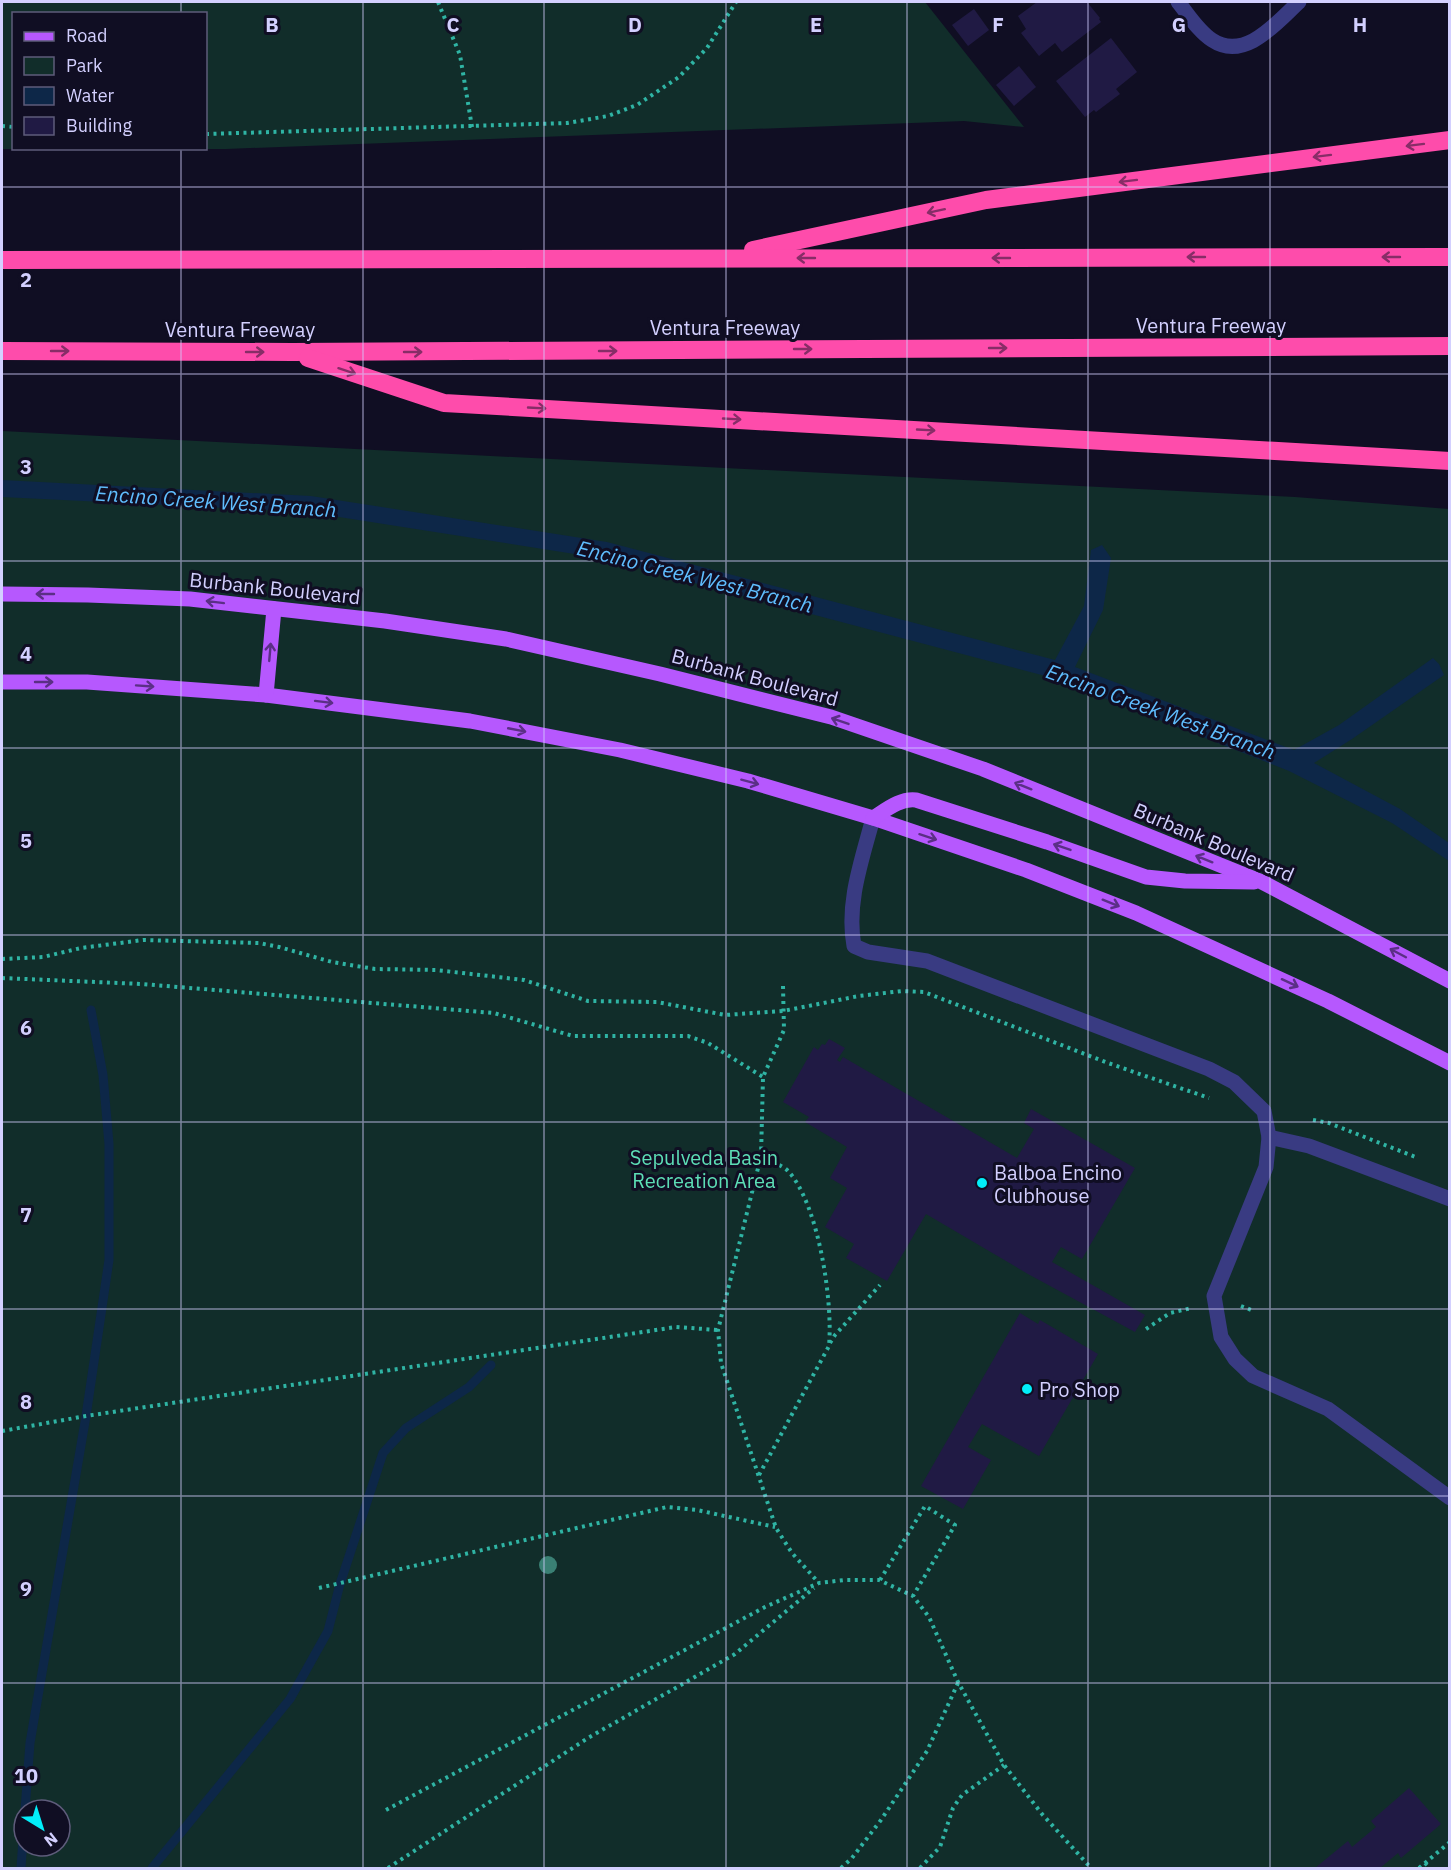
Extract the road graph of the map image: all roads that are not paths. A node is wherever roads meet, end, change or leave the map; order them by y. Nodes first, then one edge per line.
1 (1178, 2) edge
2 (1299, 2) edge
3 (1449, 140) edge
4 (1449, 257) edge
5 (717, 258) junction
6 (2, 260) edge
7 (1449, 346) edge
8 (2, 351) edge
9 (292, 352) junction
10 (1449, 461) edge
11 (2, 594) edge
12 (274, 609) junction
13 (2, 682) edge
14 (266, 695) junction
15 (873, 818) junction
16 (1262, 882) junction
17 (1449, 981) edge
18 (1449, 1063) edge
19 (1269, 1137) junction
20 (1449, 1199) edge
21 (1449, 1498) edge

1 - 2 street
3 -> 5 highway
4 -> 5 highway
5 - 6 highway
9 -> 7 highway, Ventura Freeway
8 -> 9 highway, Ventura Freeway
9 -> 10 highway
12 -> 11 main road, Burbank Boulevard
14 -> 12 main road
16 -> 12 main road, Burbank Boulevard
13 -> 14 main road
14 -> 15 main road
16 -> 15 main road
15 -> 18 main road
15 - 19 street
17 -> 16 main road, Burbank Boulevard
19 - 20 street
19 - 21 street

